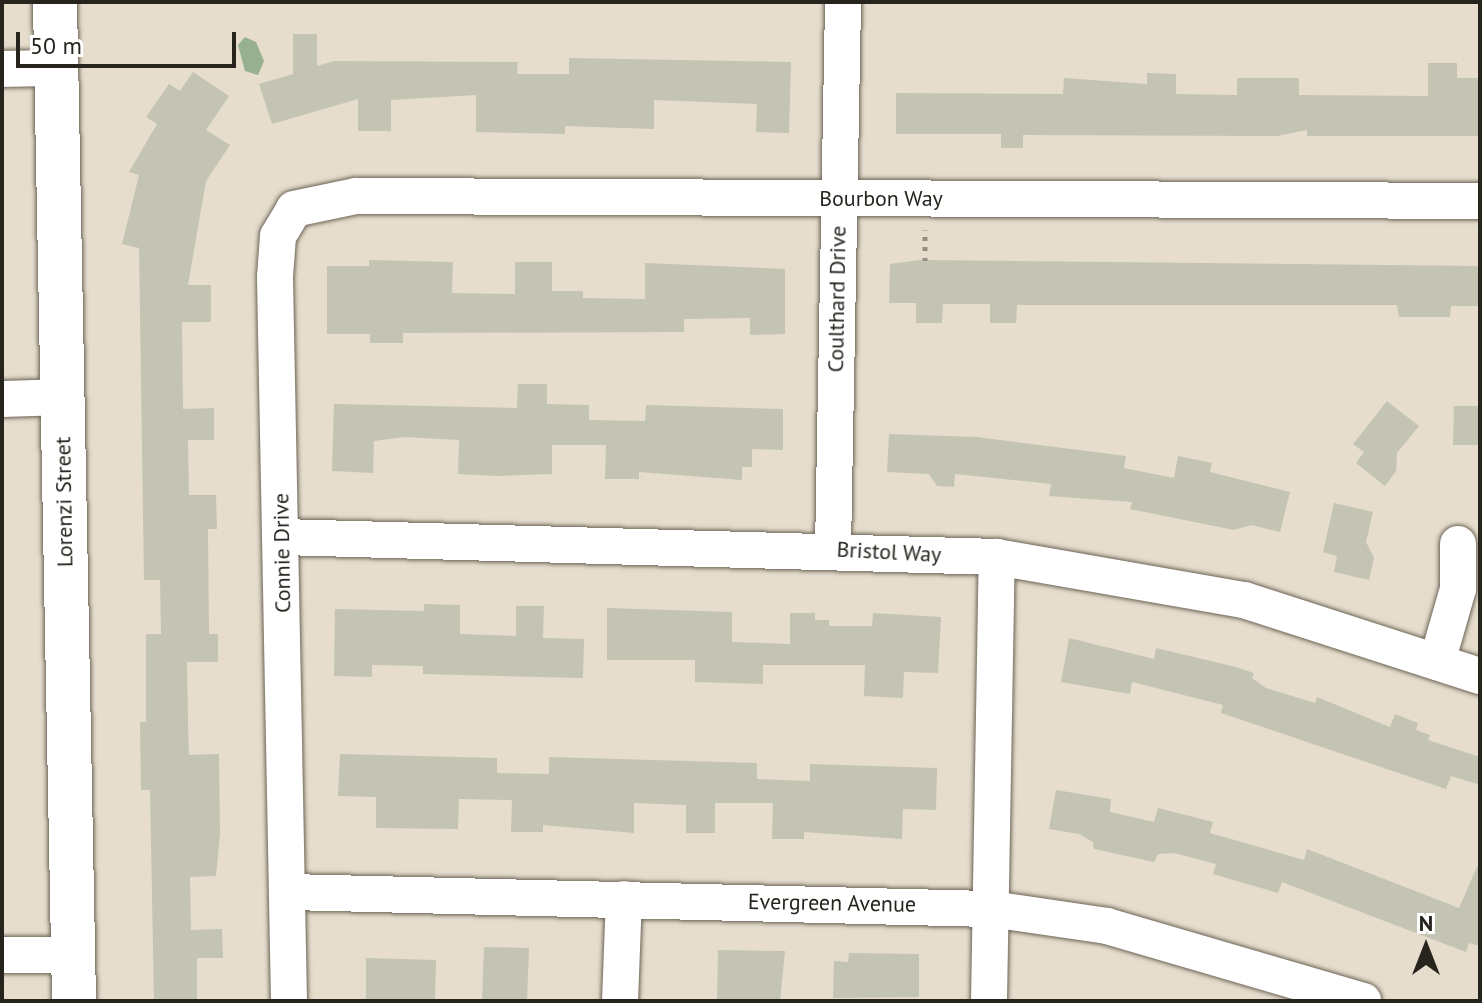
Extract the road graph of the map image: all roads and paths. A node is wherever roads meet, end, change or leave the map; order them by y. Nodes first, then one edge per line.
1 (55, 2) edge
2 (843, 2) edge
3 (56, 68) junction
4 (2, 69) edge
5 (839, 198) junction
6 (1480, 201) edge
7 (287, 215) joint
8 (925, 229) dead end
9 (925, 261) dead end
10 (62, 397) junction
11 (2, 399) edge
12 (282, 537) junction
13 (1458, 544) dead end
14 (833, 549) junction
15 (997, 557) junction
16 (1437, 662) junction
17 (1480, 676) edge
18 (289, 892) junction
19 (624, 899) junction
20 (991, 909) junction
21 (2, 955) edge
22 (73, 955) junction
23 (74, 1001) edge
24 (289, 1001) edge
25 (620, 1001) edge
26 (989, 1001) edge
27 (1363, 1001) edge

1 - 3 street, Lorenzi Street
2 - 5 street, Coulthard Drive
3 - 4 street
3 - 10 street, Lorenzi Street
5 - 6 street, Bourbon Way
5 - 7 street, Bourbon Way
5 - 14 street, Coulthard Drive
7 - 12 street, Connie Drive
8 - 9 path
10 - 11 street
10 - 22 street, Lorenzi Street
12 - 14 street, Bristol Way
12 - 18 street, Connie Drive
13 - 16 street
14 - 15 street, Bristol Way
15 - 16 street, Bristol Way
15 - 20 street
16 - 17 street, Bristol Way
18 - 19 street, Evergreen Avenue
18 - 24 street, Connie Drive
19 - 20 street, Evergreen Avenue
19 - 25 street
20 - 26 street
20 - 27 street, Evergreen Avenue
21 - 22 street
22 - 23 street, Lorenzi Street

